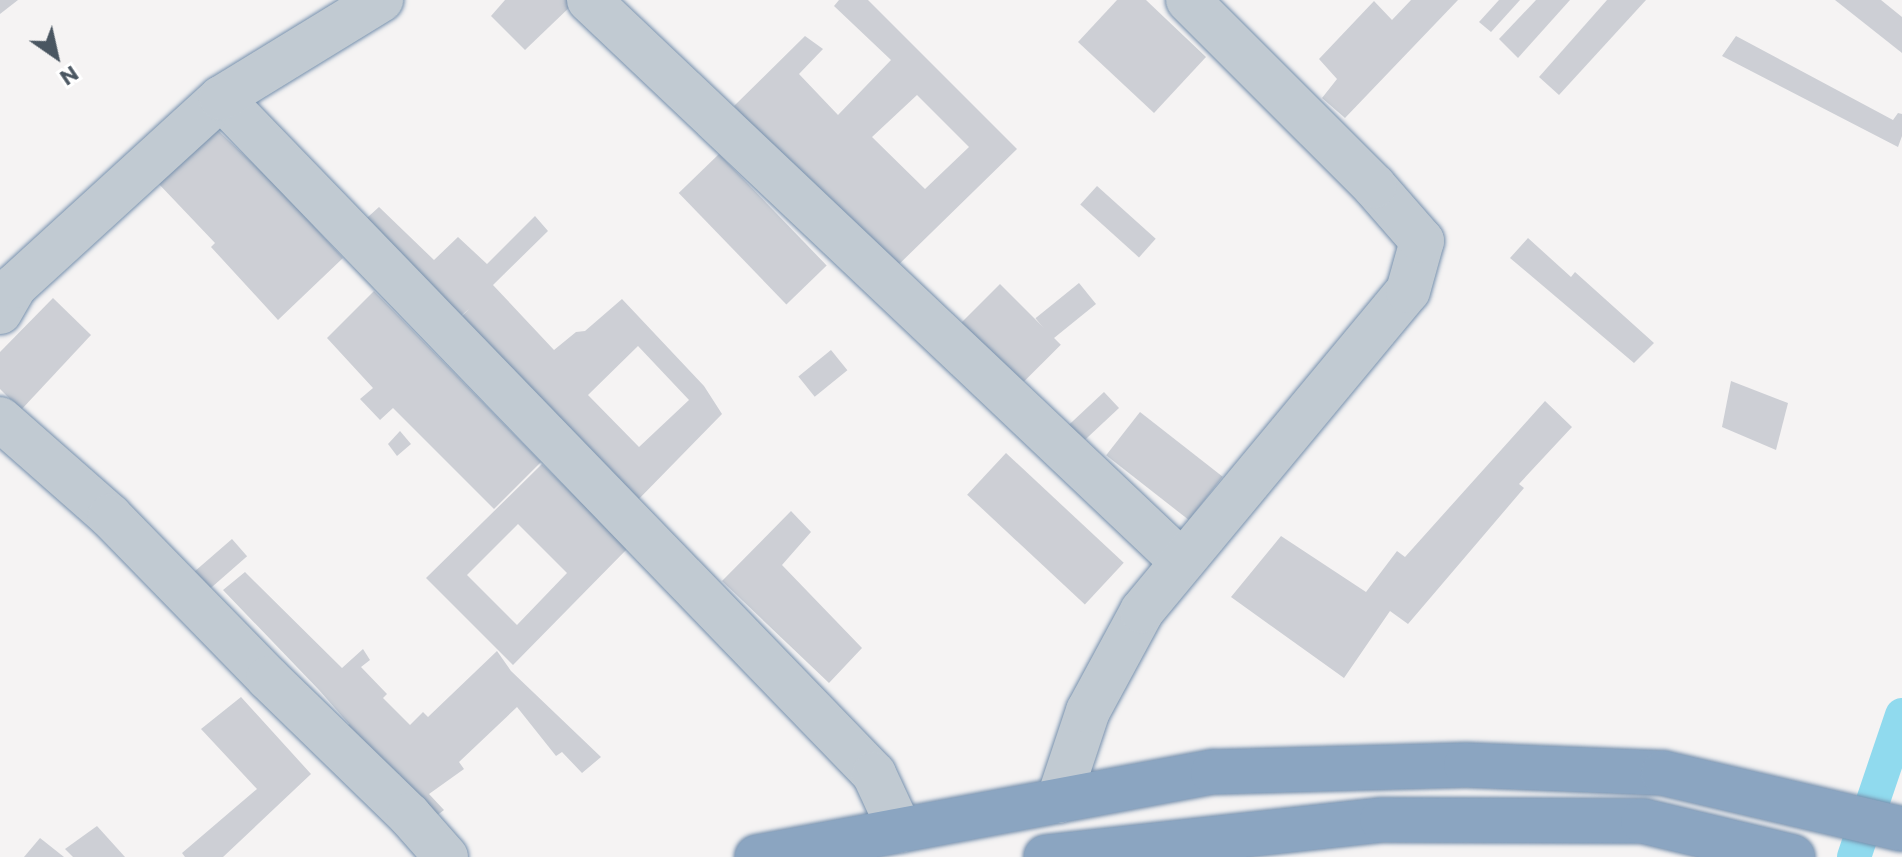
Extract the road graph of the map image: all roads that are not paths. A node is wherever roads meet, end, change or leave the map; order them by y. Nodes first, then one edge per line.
1 (381, 0) edge
2 (589, 0) edge
3 (1188, 0) edge
4 (221, 98) junction
5 (0, 312) edge
6 (0, 419) edge
7 (1182, 562) junction
8 (1058, 801) junction
9 (1902, 829) edge
10 (900, 830) junction
11 (446, 857) edge
12 (757, 857) edge
13 (1046, 857) edge
14 (1793, 857) edge

1 - 4 street
2 - 7 street
3 - 7 street
4 - 5 street
4 - 10 street
6 - 11 street
7 - 8 street
8 - 9 highway
8 - 10 highway
10 - 12 highway
13 - 14 highway

